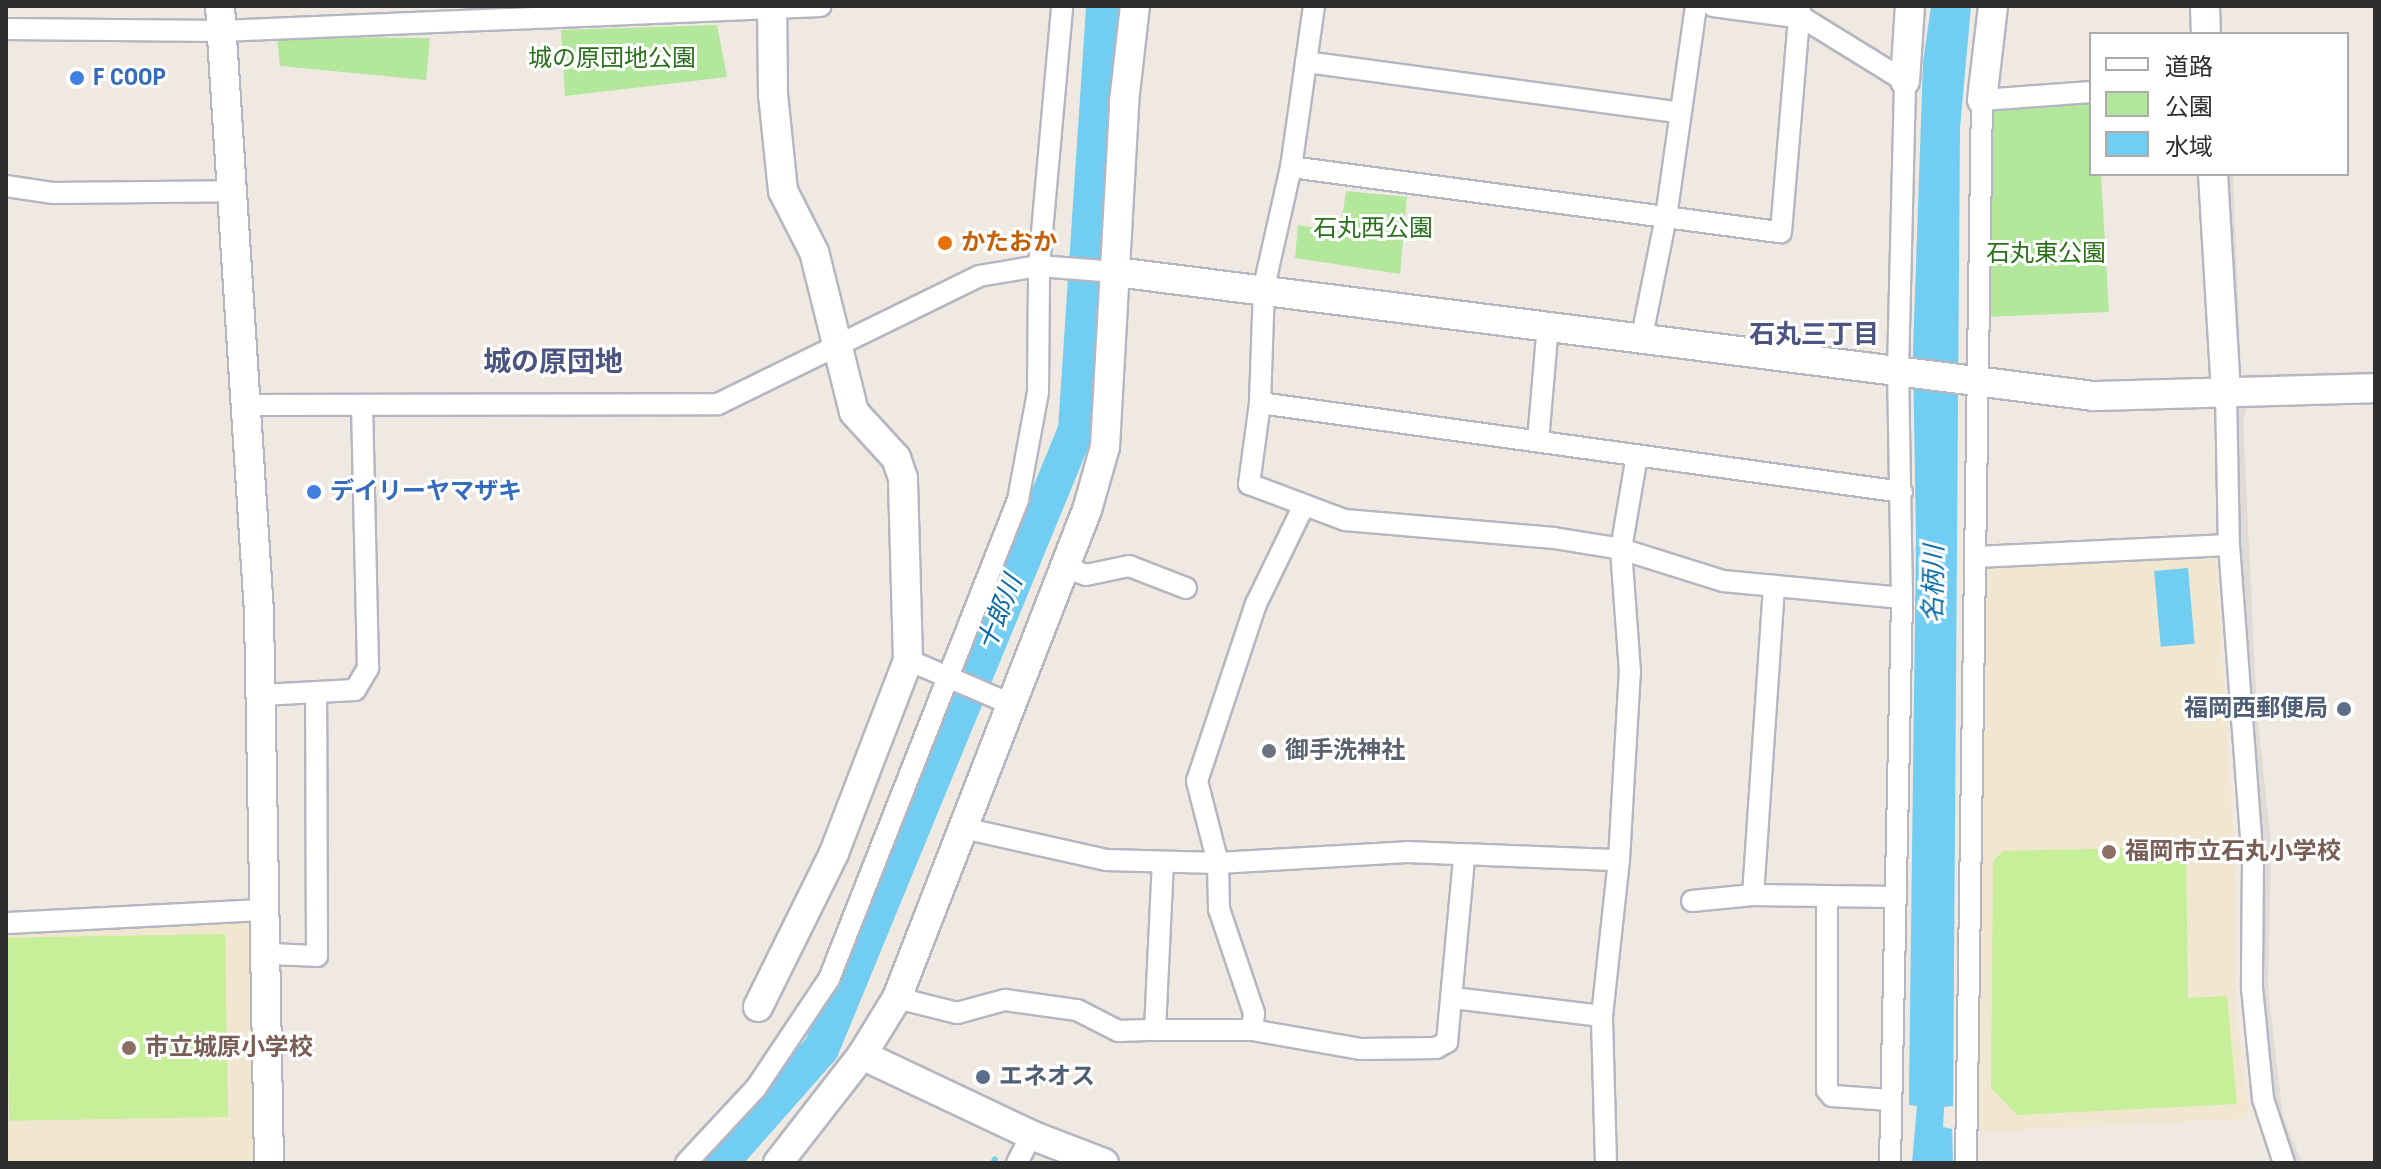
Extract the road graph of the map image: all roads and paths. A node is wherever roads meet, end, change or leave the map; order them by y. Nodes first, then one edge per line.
1 (820, 6) edge
2 (1062, 6) edge
3 (1135, 6) edge
4 (1314, 6) edge
5 (1696, 6) edge
6 (1713, 6) edge
7 (1910, 6) edge
8 (1993, 6) edge
9 (2205, 6) edge
10 (772, 7) edge
11 (1802, 12) edge
12 (221, 18) edge
13 (6, 29) edge
14 (2206, 32) edge
15 (1306, 62) junction
16 (1905, 81) junction
17 (2089, 92) edge
18 (1982, 100) junction
19 (1678, 112) junction
20 (1291, 167) junction
21 (2213, 176) edge
22 (6, 186) edge
23 (231, 191) junction
24 (1666, 217) junction
25 (1039, 266) junction
26 (1116, 272) junction
27 (1264, 287) junction
28 (1548, 324) junction
29 (1642, 336) junction
30 (838, 345) junction
31 (1898, 371) junction
32 (1975, 381) junction
33 (2375, 388) edge
34 (2226, 393) junction
35 (1260, 403) junction
36 (244, 405) junction
37 (362, 405) junction
38 (1538, 441) junction
39 (1637, 455) junction
40 (1902, 492) junction
41 (1304, 505) junction
42 (2229, 545) junction
43 (1621, 549) junction
44 (1976, 557) junction
45 (1065, 568) junction
46 (1774, 586) junction
47 (1186, 588) dead end
48 (1902, 598) junction
49 (908, 660) junction
50 (946, 678) junction
51 (316, 694) junction
52 (261, 695) junction
53 (1013, 705) junction
54 (963, 828) junction
55 (1464, 857) junction
56 (1619, 860) junction
57 (1163, 862) junction
58 (1218, 863) junction
59 (1753, 895) junction
60 (1827, 896) junction
61 (1895, 897) junction
62 (1692, 901) dead end
63 (267, 910) junction
64 (6, 923) edge
65 (268, 954) junction
66 (897, 998) junction
67 (1453, 998) junction
68 (758, 1007) dead end
69 (1602, 1016) junction
70 (1155, 1030) junction
71 (1252, 1030) junction
72 (862, 1055) junction
73 (1891, 1100) junction
74 (1031, 1135) junction
75 (269, 1163) edge
76 (686, 1163) edge
77 (778, 1163) edge
78 (1017, 1163) edge
79 (1104, 1163) edge
80 (1606, 1163) edge
81 (1890, 1163) edge
82 (1966, 1163) edge
83 (2284, 1163) edge

1 - 10 street
2 - 25 street
3 - 26 street
4 - 15 street
5 - 19 street
6 - 11 street
7 - 16 street
8 - 18 street
9 - 14 street
10 - 12 street
10 - 30 street
11 - 16 street
11 - 24 street
12 - 13 street
12 - 23 street
15 - 19 street
15 - 20 street
16 - 31 street
17 - 18 street
18 - 32 street
19 - 24 street
20 - 24 street
20 - 27 street
21 - 34 street
22 - 23 street
23 - 36 street
24 - 29 street
25 - 26 street
25 - 30 street
25 - 50 street
26 - 27 street
26 - 45 street
27 - 28 street
27 - 35 street
28 - 29 street
28 - 38 street
29 - 31 street
30 - 37 street
30 - 49 street
31 - 32 street
31 - 40 street
32 - 34 street
32 - 44 street
33 - 34 street
34 - 42 street
35 - 38 street
35 - 41 street
36 - 37 street
36 - 52 street
37 - 51 street
38 - 39 street
39 - 40 street
39 - 43 street
40 - 48 street
41 - 43 street
41 - 58 street
42 - 44 street
42 - 83 street
43 - 46 street
43 - 56 street
44 - 82 street
45 - 47 street
45 - 53 street
46 - 48 street
46 - 59 street
48 - 61 street
49 - 50 street
49 - 68 street
50 - 53 street
50 - 76 street
51 - 52 street
51 - 65 street
52 - 63 street
53 - 54 street
54 - 57 street
54 - 66 street
55 - 56 street
55 - 58 street
55 - 67 street
56 - 69 street
57 - 58 street
57 - 70 street
58 - 71 street
59 - 60 street
59 - 62 street
60 - 61 street
60 - 73 street
61 - 73 street
63 - 64 street
63 - 65 street
65 - 75 street
66 - 70 street
66 - 72 street
67 - 69 street
67 - 71 street
69 - 80 street
70 - 71 street
72 - 74 street
72 - 77 street
73 - 81 street
74 - 78 street
74 - 79 street

